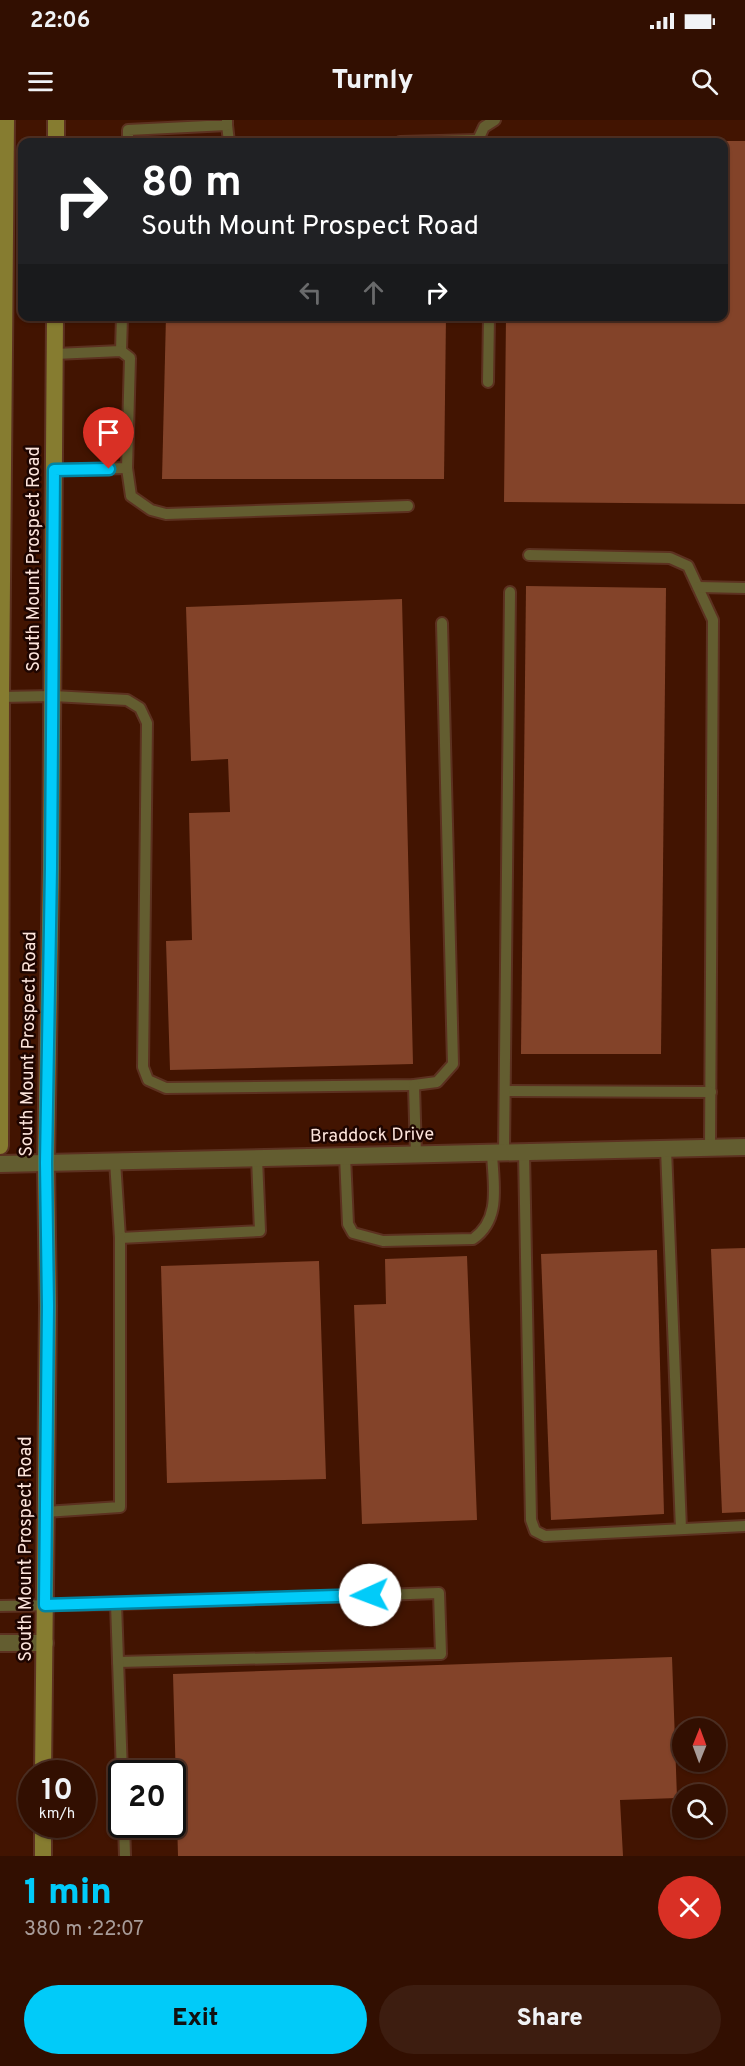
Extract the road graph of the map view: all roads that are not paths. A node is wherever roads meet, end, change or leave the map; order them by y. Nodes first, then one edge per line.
1 (6, 120) edge
2 (56, 120) edge
3 (495, 120) edge
4 (227, 122) edge
5 (56, 138) edge
6 (128, 138) edge
7 (229, 138) edge
8 (478, 138) edge
9 (55, 321) edge
10 (122, 321) edge
11 (489, 321) edge
12 (121, 351) junction
13 (55, 354) junction
14 (488, 382) dead end
15 (127, 468) junction
16 (54, 470) junction
17 (408, 506) dead end
18 (529, 555) dead end
19 (698, 587) junction
20 (745, 588) edge
21 (510, 592) dead end
22 (442, 623) dead end
23 (53, 696) junction
24 (0, 697) edge
25 (414, 1085) junction
26 (505, 1090) junction
27 (711, 1092) junction
28 (0, 1146) edge
29 (745, 1147) edge
30 (710, 1148) junction
31 (666, 1149) junction
32 (498, 1152) junction
33 (524, 1152) junction
34 (416, 1155) junction
35 (345, 1156) junction
36 (257, 1158) junction
37 (116, 1161) junction
38 (46, 1163) junction
39 (0, 1164) edge
40 (120, 1238) junction
41 (45, 1512) junction
42 (745, 1526) edge
43 (681, 1529) junction
44 (116, 1604) junction
45 (45, 1605) junction
46 (0, 1606) edge
47 (0, 1643) edge
48 (45, 1643) junction
49 (118, 1662) junction
50 (44, 1760) edge
51 (122, 1760) edge
52 (43, 1838) edge
53 (124, 1838) edge
54 (43, 1856) edge
55 (125, 1856) edge

1 - 24 main road, South Mount Prospect Road
2 - 5 main road
3 - 8 lane
4 - 6 lane
4 - 7 lane
9 - 13 main road, South Mount Prospect Road
10 - 12 lane
11 - 14 lane
12 - 13 lane
12 - 15 lane
13 - 16 main road, South Mount Prospect Road
15 - 16 lane
15 - 17 lane
16 - 23 main road, South Mount Prospect Road
18 - 19 lane
19 - 20 lane
19 - 27 lane
21 - 26 lane
22 - 25 lane
23 - 24 lane
23 - 25 lane
23 - 38 main road, South Mount Prospect Road
24 - 28 main road, South Mount Prospect Road
25 - 34 lane
26 - 27 lane
26 - 32 lane
27 - 30 lane
29 - 30 street, Braddock Drive
30 - 31 street, Braddock Drive
31 - 33 street, Braddock Drive
31 - 43 lane
32 - 33 street, Braddock Drive
32 - 34 street, Braddock Drive
32 - 35 lane
33 - 43 lane
34 - 35 street, Braddock Drive
35 - 36 street, Braddock Drive
36 - 37 street, Braddock Drive
36 - 40 lane
37 - 38 street, Braddock Drive
37 - 40 lane
38 - 39 street, Braddock Drive
38 - 41 main road, South Mount Prospect Road
40 - 41 lane
41 - 45 main road, South Mount Prospect Road
42 - 43 lane
44 - 45 lane
44 - 49 lane
44 - 49 lane
45 - 46 lane
45 - 48 main road, South Mount Prospect Road
47 - 48 street
48 - 50 main road, South Mount Prospect Road
49 - 51 lane
52 - 54 main road
53 - 55 lane

